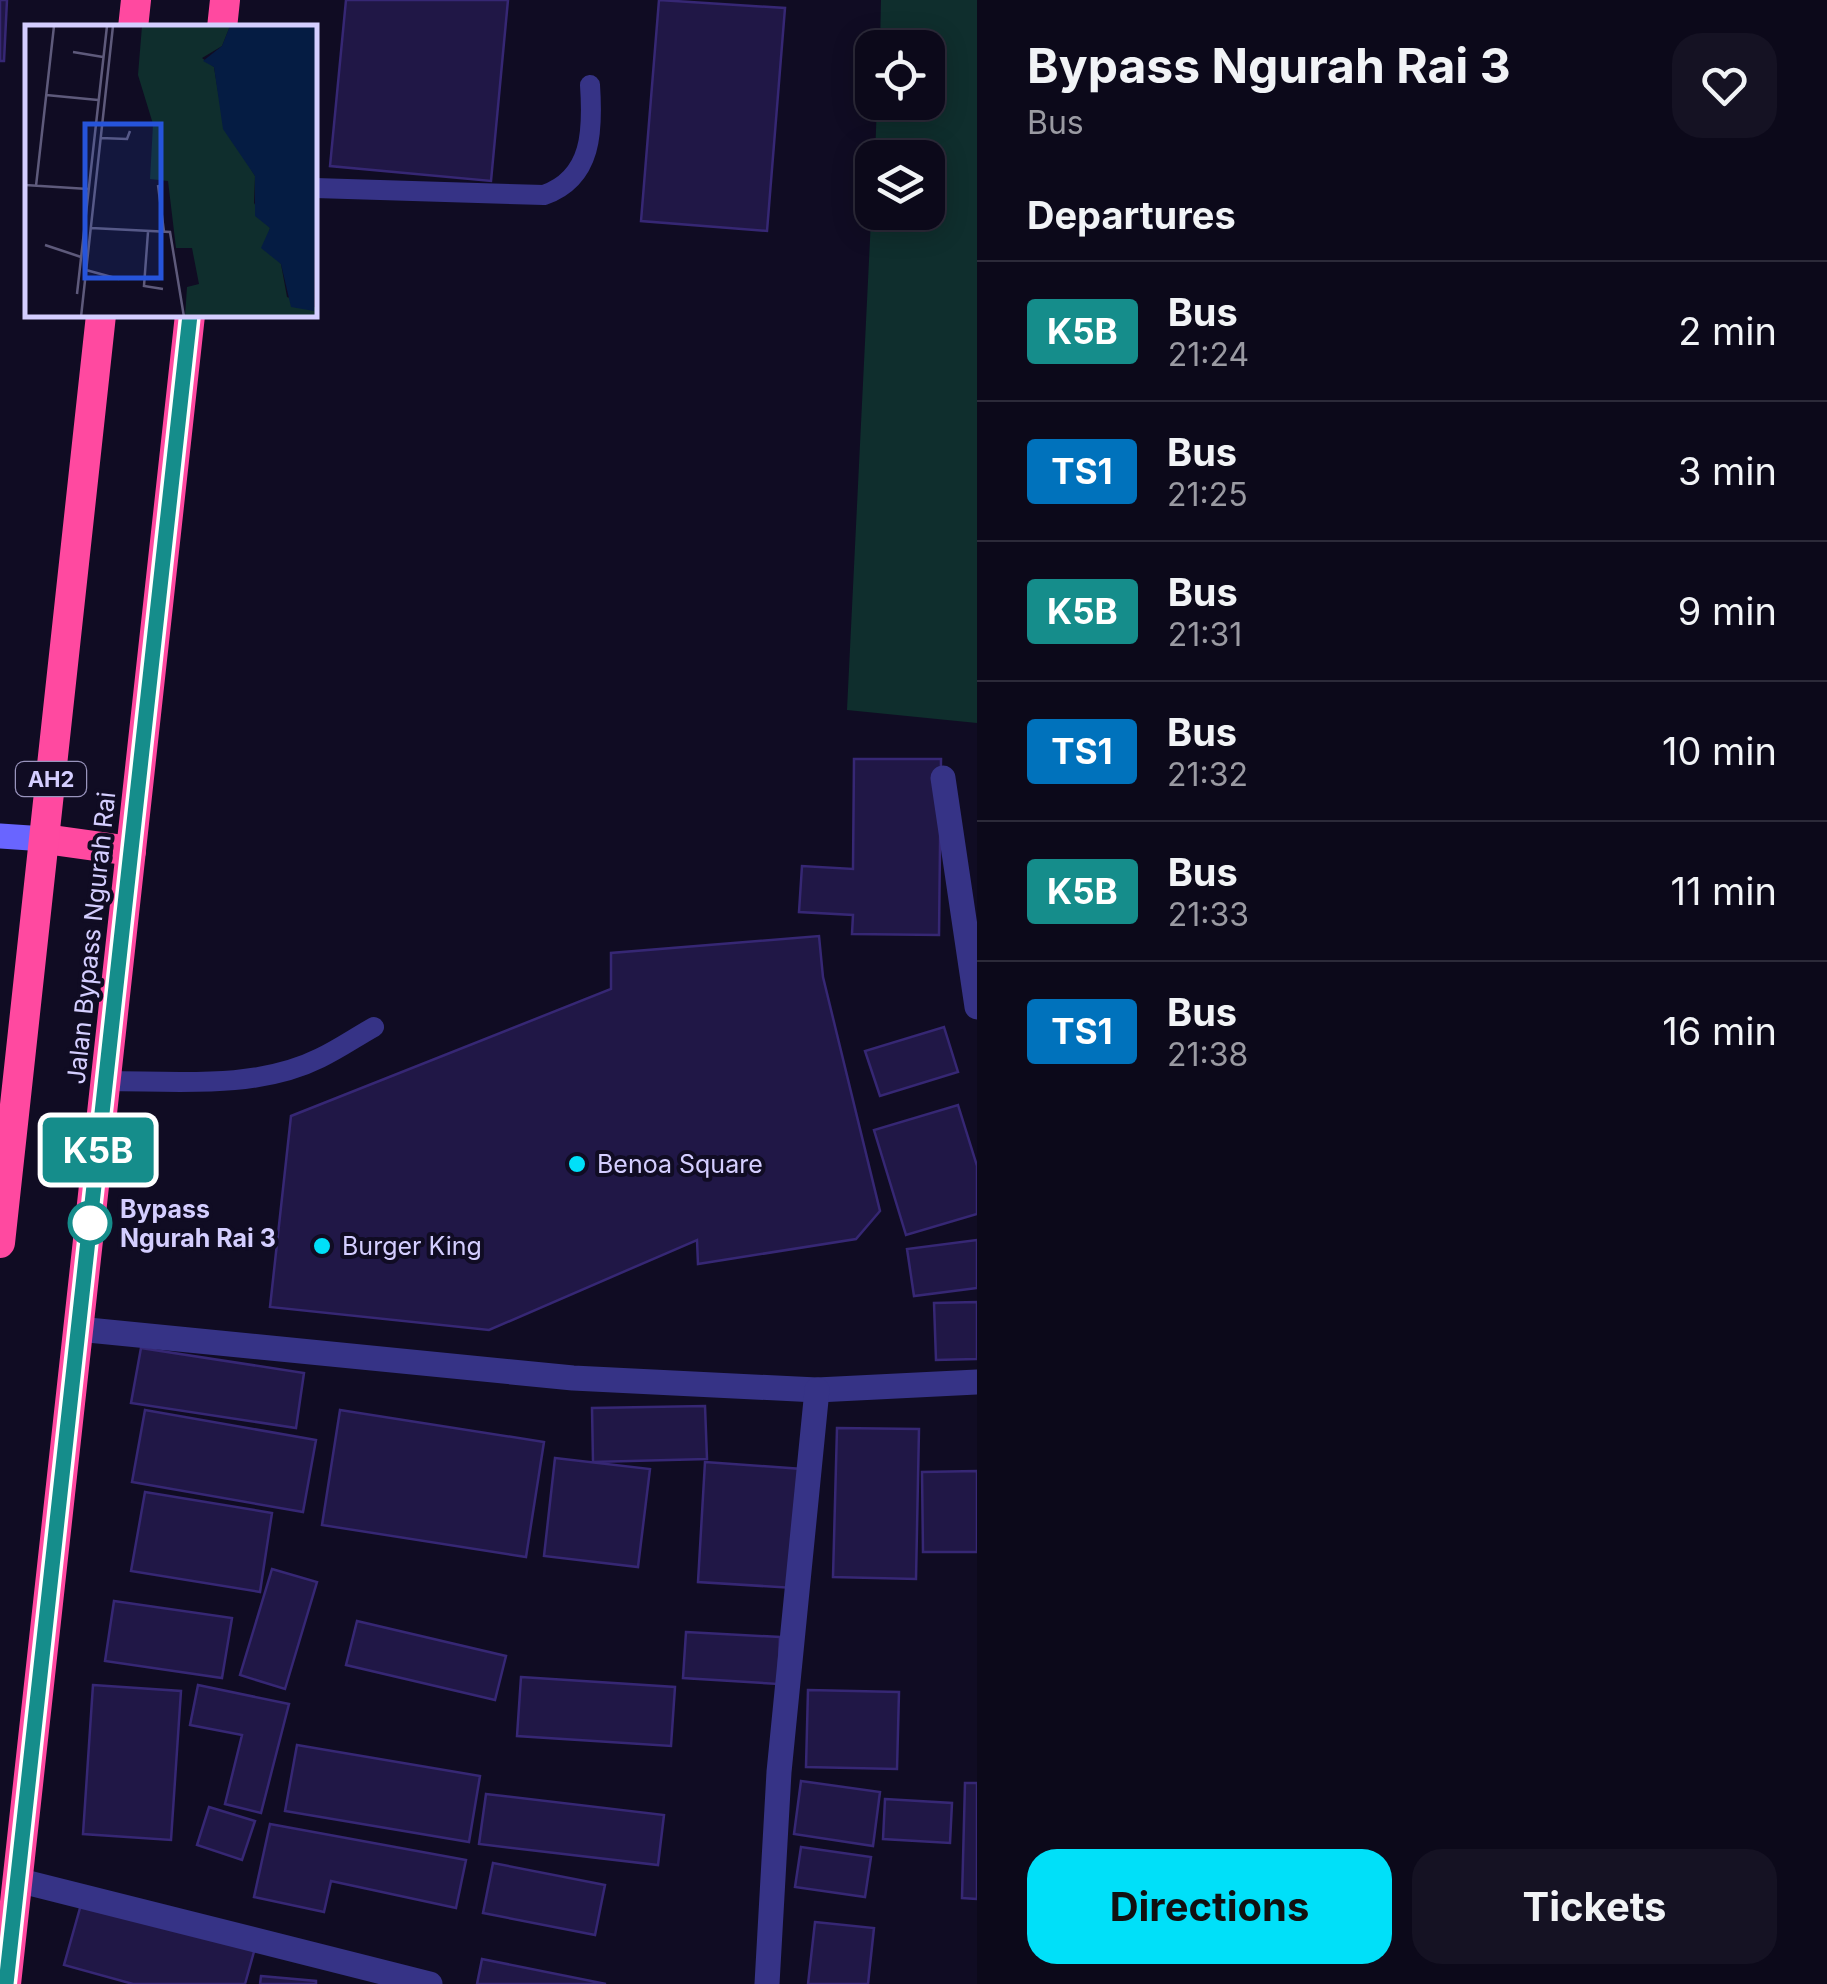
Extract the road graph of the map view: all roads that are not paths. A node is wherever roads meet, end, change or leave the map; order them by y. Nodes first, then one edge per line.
1 (136, 0) edge
2 (225, 0) edge
3 (132, 25) edge
4 (222, 25) edge
5 (590, 85) dead end
6 (318, 188) edge
7 (101, 318) edge
8 (190, 318) edge
9 (942, 778) dead end
10 (0, 836) edge
11 (44, 839) junction
12 (130, 851) junction
13 (977, 1008) edge
14 (374, 1026) dead end
15 (106, 1082) junction
16 (0, 1244) edge
17 (78, 1330) junction
18 (977, 1382) edge
19 (817, 1390) junction
20 (17, 1880) junction
21 (6, 1984) edge
22 (430, 1984) edge
23 (767, 1984) edge

1 - 3 highway
2 - 4 highway
5 - 6 lane
7 - 11 highway, AH2
8 - 12 highway, Jalan Bypass Ngurah Rai
9 - 13 street
10 - 11 street
11 - 12 highway
11 - 16 highway, AH2
12 - 15 highway, Jalan Bypass Ngurah Rai
14 - 15 lane
15 - 17 highway, Jalan Bypass Ngurah Rai
17 - 19 street
17 - 20 highway, Jalan Bypass Ngurah Rai
18 - 19 street
19 - 23 street
20 - 21 highway, Jalan Bypass Ngurah Rai
20 - 22 street

